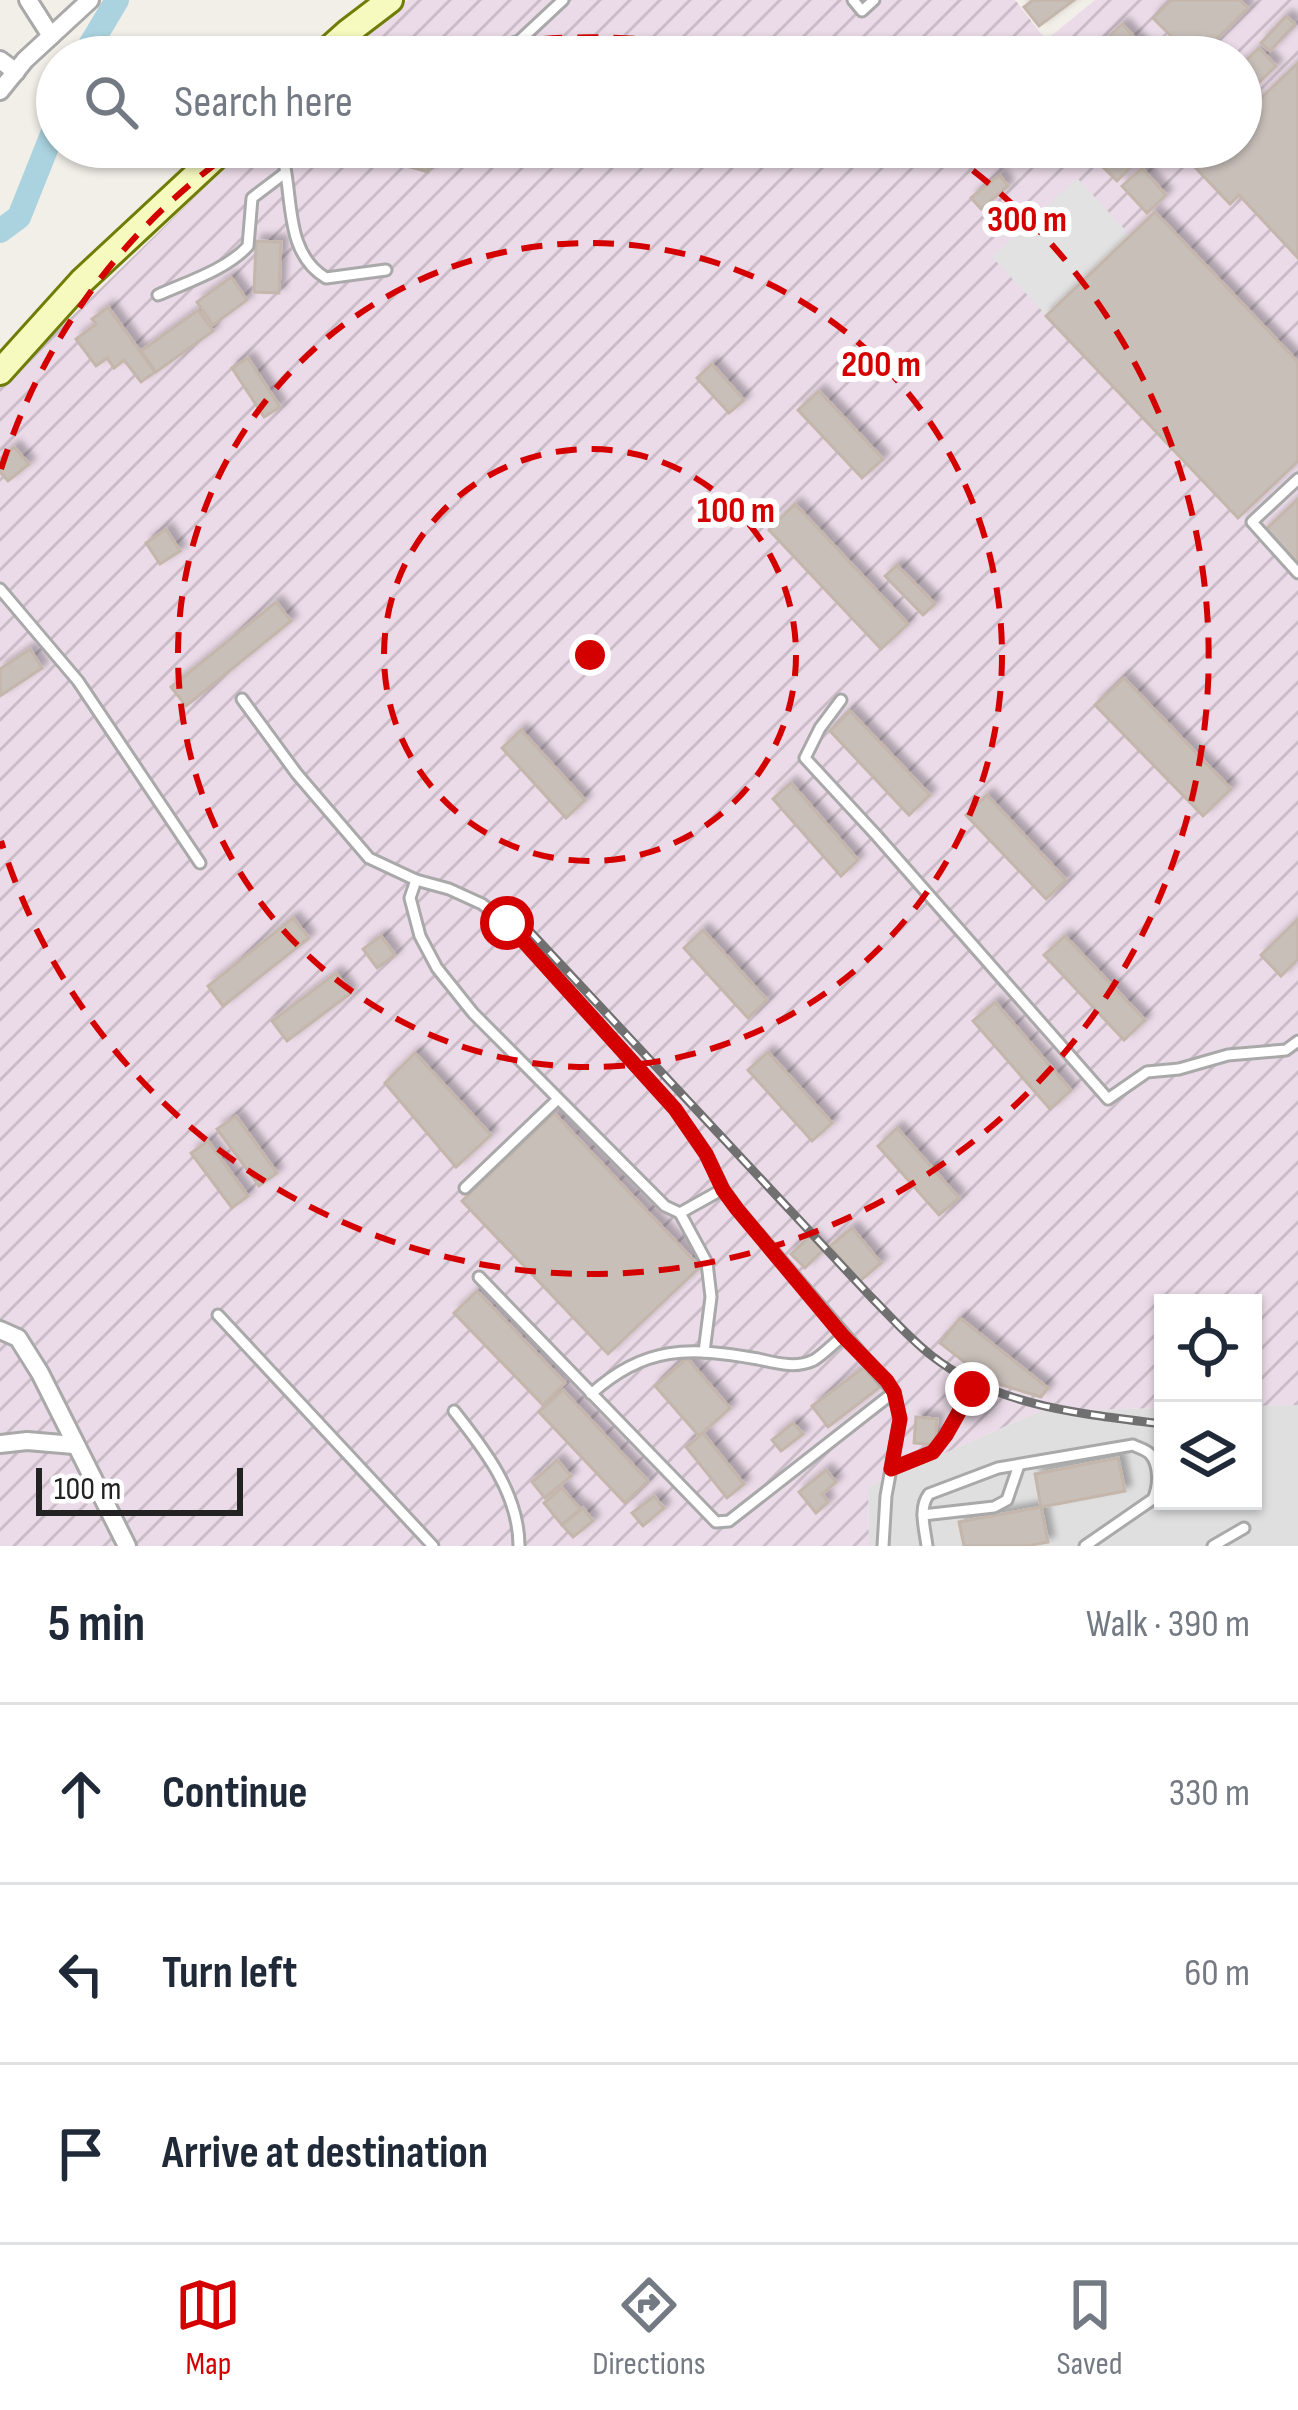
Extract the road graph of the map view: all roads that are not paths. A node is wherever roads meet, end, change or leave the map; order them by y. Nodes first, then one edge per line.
1 (28, 0) edge
2 (90, 0) edge
3 (390, 0) edge
4 (563, 0) edge
5 (853, 0) edge
6 (874, 0) edge
7 (51, 36) joint
8 (344, 36) edge
9 (524, 36) edge
10 (36, 51) edge
11 (0, 60) edge
12 (16, 71) junction
13 (0, 91) edge
14 (203, 168) edge
15 (284, 168) edge
16 (285, 173) junction
17 (386, 270) dead end
18 (158, 295) dead end
19 (0, 373) edge
20 (1298, 479) edge
21 (1298, 573) edge
22 (0, 589) edge
23 (242, 699) dead end
24 (842, 700) dead end
25 (200, 863) dead end
26 (416, 880) junction
27 (1298, 1042) edge
28 (558, 1099) junction
29 (465, 1188) dead end
30 (723, 1190) junction
31 (680, 1213) junction
32 (479, 1277) dead end
33 (218, 1315) dead end
34 (0, 1330) edge
35 (843, 1336) junction
36 (704, 1352) junction
37 (972, 1389) dead end
38 (894, 1392) junction
39 (590, 1394) junction
40 (454, 1411) dead end
41 (0, 1444) edge
42 (74, 1444) junction
43 (1018, 1465) junction
44 (891, 1469) junction
45 (923, 1515) junction
46 (1244, 1528) dead end
47 (127, 1546) edge
48 (433, 1546) edge
49 (519, 1546) edge
50 (883, 1546) edge
51 (927, 1546) edge
52 (1085, 1546) edge
53 (1214, 1546) edge

1 - 7 street
2 - 7 street
3 - 8 main road
4 - 9 lane
5 - 6 lane
10 - 12 street
11 - 12 street
12 - 13 street
14 - 19 main road
15 - 16 lane
16 - 17 lane
16 - 18 lane
20 - 21 lane
22 - 25 lane
23 - 26 lane
24 - 27 lane
26 - 28 lane
26 - 30 lane
28 - 29 lane
28 - 31 lane
30 - 31 lane
30 - 35 lane
31 - 36 lane
32 - 39 lane
33 - 48 lane
34 - 42 street
35 - 36 lane
35 - 38 lane
36 - 39 lane
37 - 44 lane
38 - 39 lane
38 - 44 lane
40 - 49 lane
41 - 42 street
42 - 47 street
43 - 45 lane
43 - 45 lane
43 - 52 lane
44 - 50 lane
45 - 51 lane
46 - 53 lane

